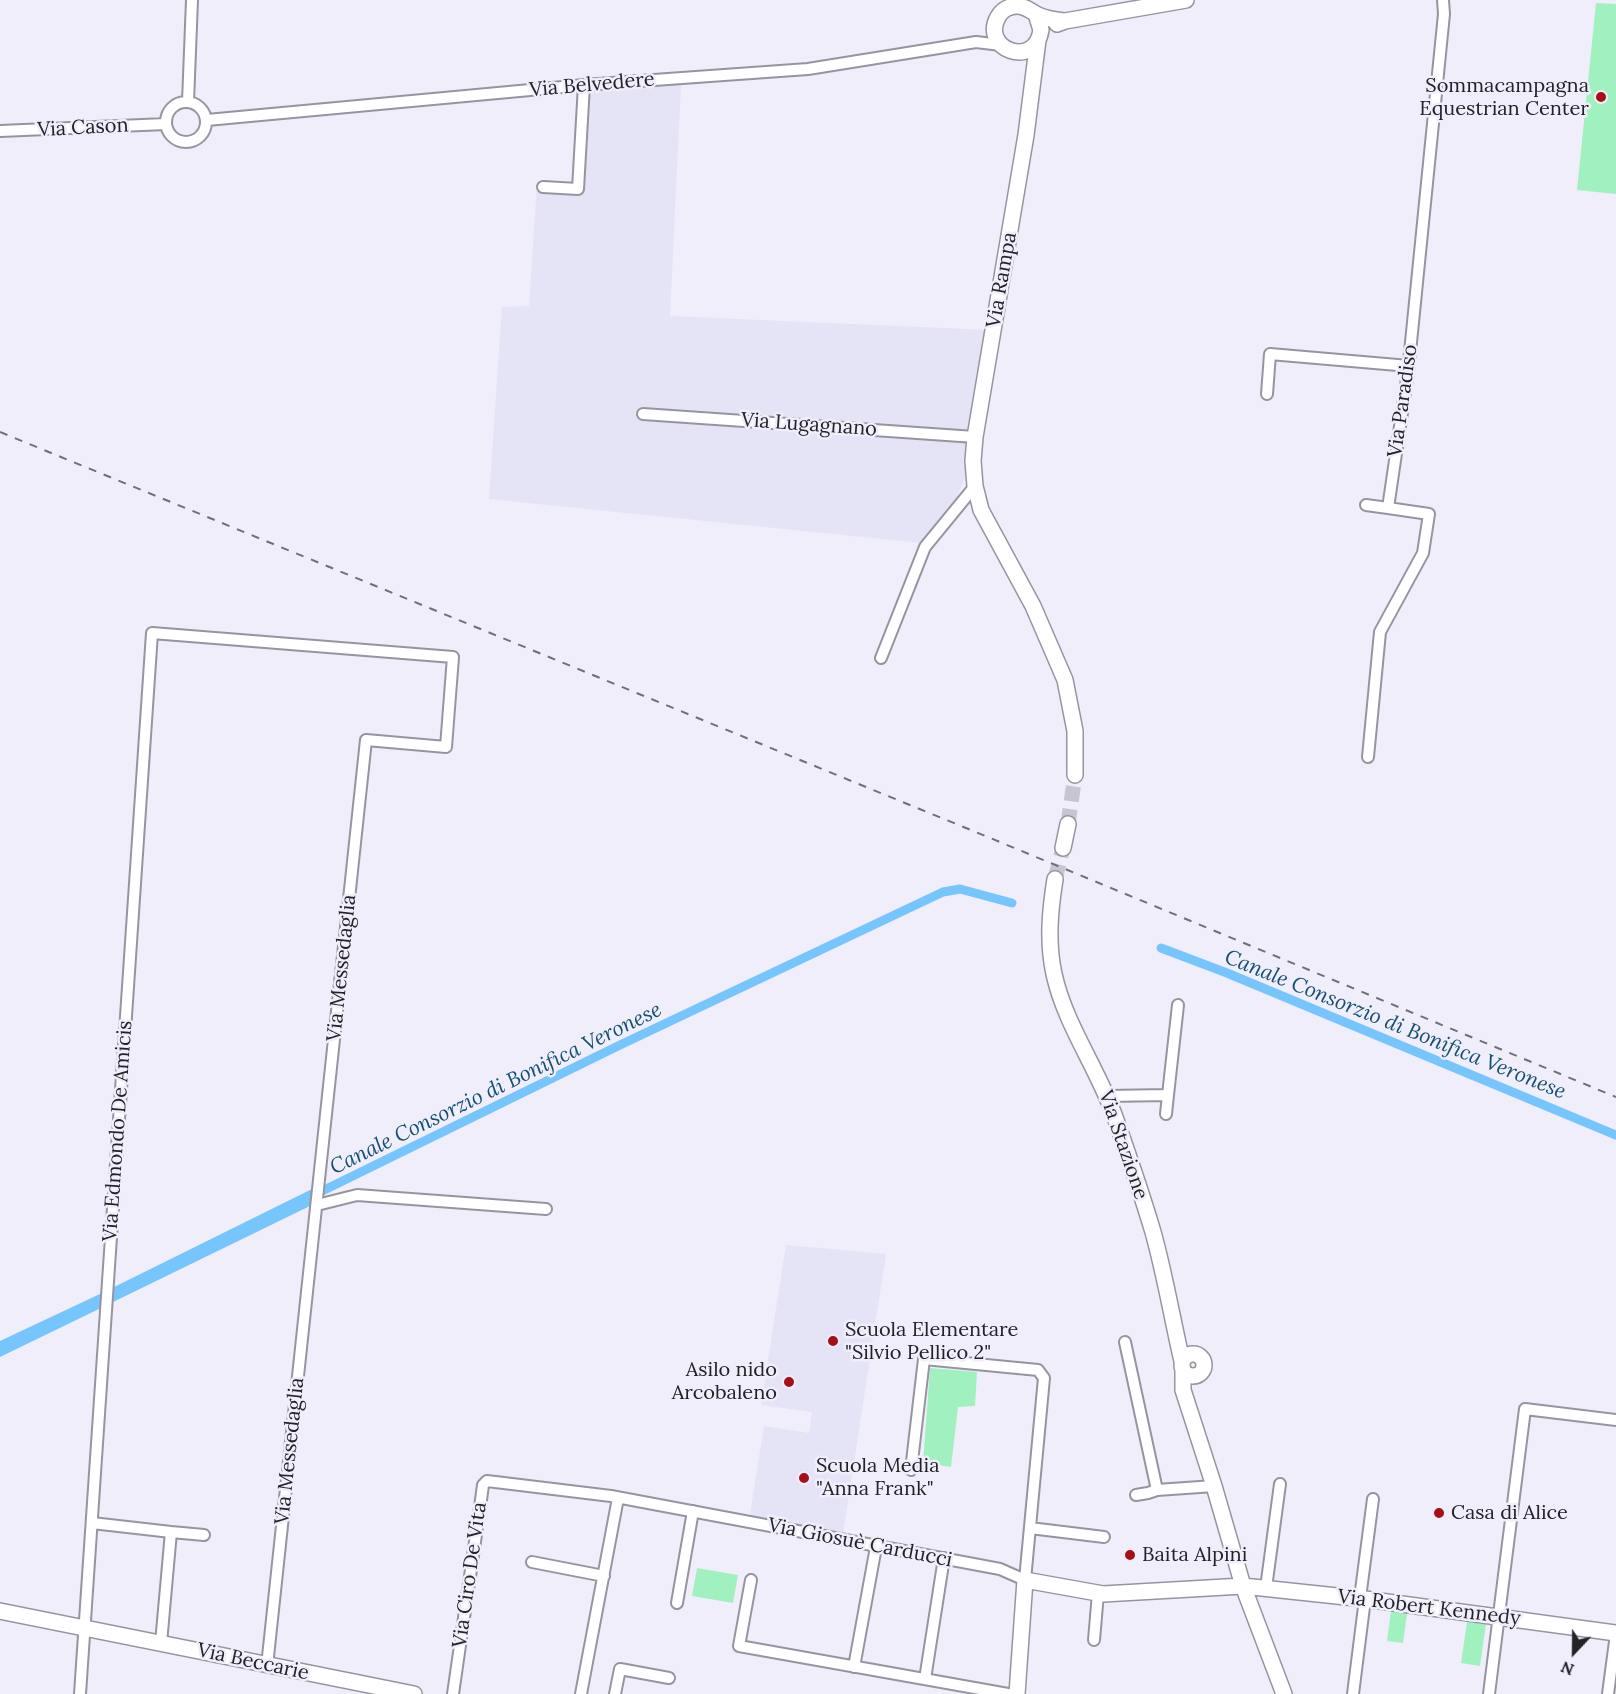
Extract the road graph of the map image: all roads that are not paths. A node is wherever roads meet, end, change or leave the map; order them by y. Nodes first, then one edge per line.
1 (192, 0) edge
2 (1186, 0) edge
3 (1443, 0) edge
4 (1036, 14) junction
5 (1065, 21) junction
6 (995, 27) junction
7 (1039, 37) junction
8 (976, 42) junction
9 (1001, 45) junction
10 (1016, 52) junction
11 (1034, 74) junction
12 (584, 85) junction
13 (188, 102) junction
14 (207, 120) junction
15 (166, 124) junction
16 (0, 131) edge
17 (543, 187) dead end
18 (1409, 366) junction
19 (1267, 394) dead end
20 (643, 414) dead end
21 (975, 437) junction
22 (975, 486) junction
23 (1366, 505) dead end
24 (1388, 508) junction
25 (152, 633) joint
26 (880, 658) dead end
27 (1368, 757) dead end
28 (1075, 775) tunnel mouth
29 (1068, 824) tunnel mouth
30 (1063, 848) tunnel mouth
31 (1055, 879) tunnel mouth
32 (1178, 1005) dead end
33 (1168, 1095) junction
34 (1107, 1096) junction
35 (1166, 1114) dead end
36 (316, 1205) junction
37 (546, 1209) dead end
38 (1125, 1342) dead end
39 (1186, 1361) junction
40 (1190, 1410) junction
41 (1616, 1420) edge
42 (911, 1470) dead end
43 (1280, 1484) dead end
44 (1214, 1486) junction
45 (1157, 1490) junction
46 (1136, 1495) dead end
47 (618, 1498) junction
48 (1373, 1499) dead end
49 (693, 1511) junction
50 (92, 1522) junction
51 (1030, 1528) junction
52 (171, 1532) junction
53 (204, 1535) dead end
54 (1104, 1537) dead end
55 (876, 1547) junction
56 (944, 1558) junction
57 (532, 1562) dead end
58 (604, 1576) junction
59 (752, 1580) dead end
60 (1025, 1580) junction
61 (1243, 1586) junction
62 (1266, 1588) junction
63 (1098, 1593) junction
64 (1362, 1599) junction
65 (677, 1603) dead end
66 (0, 1611) edge
67 (1498, 1617) junction
68 (85, 1628) junction
69 (1616, 1634) edge
70 (1094, 1641) dead end
71 (161, 1643) junction
72 (267, 1666) junction
73 (855, 1667) junction
74 (669, 1678) dead end
75 (925, 1679) junction
76 (373, 1690) edge
77 (80, 1694) edge
78 (414, 1694) edge
79 (453, 1694) edge
80 (581, 1694) edge
81 (615, 1694) edge
82 (1008, 1694) edge
83 (1017, 1694) edge
84 (1284, 1694) edge
85 (1353, 1694) edge
86 (1489, 1694) edge
87 (1608, 1694) edge

1 - 13 street
2 - 5 street, Via Belvedere
3 - 18 street, Via Paradiso
4 - 5 street, Via Belvedere
4 - 6 street, Via Belvedere
4 - 7 street
5 - 7 street, Via Belvedere
6 - 8 street, Via Belvedere
6 - 9 street
7 - 10 street, Via Belvedere
7 - 11 street, Via Rampa
8 - 9 street, Via Belvedere
8 - 12 street, Via Belvedere
9 - 10 street, Via Belvedere
10 - 11 street
11 - 21 street, Via Rampa
12 - 14 street, Via Belvedere
12 - 17 street
13 - 14 street
13 - 15 street
14 - 15 street
15 - 16 street, Via Cason
18 - 19 street
18 - 24 street, Via Paradiso
20 - 21 street, Via Lugagnano
21 - 22 street, Via Rampa
22 - 26 street
22 - 28 street, Via Rampa
23 - 24 street
24 - 27 street
25 - 36 street, Via Messedaglia
25 - 50 street, Via Edmondo De Amicis
29 - 30 street
31 - 34 street, Via Stazione
32 - 33 street
33 - 34 street
33 - 35 street
34 - 39 street, Via Stazione
36 - 37 street
36 - 72 street, Via Messedaglia
38 - 45 street
39 - 40 street, Via Stazione
39 - 40 street, Via Stazione
40 - 44 street, Via Stazione
41 - 67 street
42 - 51 street
43 - 62 street
44 - 45 street
44 - 61 street, Via Stazione
45 - 46 street
47 - 49 street, Via Giosuè Carducci
47 - 58 street
47 - 79 street, Via Ciro De Vita
48 - 64 street
49 - 55 street, Via Giosuè Carducci
49 - 65 street
50 - 52 street
50 - 68 street, Via Edmondo De Amicis
51 - 54 street
51 - 60 street
52 - 53 street
52 - 71 street
55 - 56 street, Via Giosuè Carducci
55 - 73 street
56 - 60 street, Via Giosuè Carducci
56 - 75 street
57 - 58 street
58 - 80 street
59 - 73 street
60 - 63 street, Via Robert Kennedy
60 - 83 street
61 - 62 street, Via Robert Kennedy
61 - 63 street, Via Robert Kennedy
61 - 84 street, Via Stazione
62 - 64 street, Via Robert Kennedy
63 - 70 street
64 - 67 street, Via Robert Kennedy
64 - 85 street
66 - 68 street, Via Beccarie
67 - 69 street, Via Robert Kennedy
67 - 86 street
68 - 71 street, Via Beccarie
68 - 77 street, Via Edmondo De Amicis
69 - 87 street
71 - 72 street, Via Beccarie
72 - 76 street, Via Beccarie
73 - 75 street
74 - 81 street
75 - 82 street
76 - 78 street, Via Beccarie

